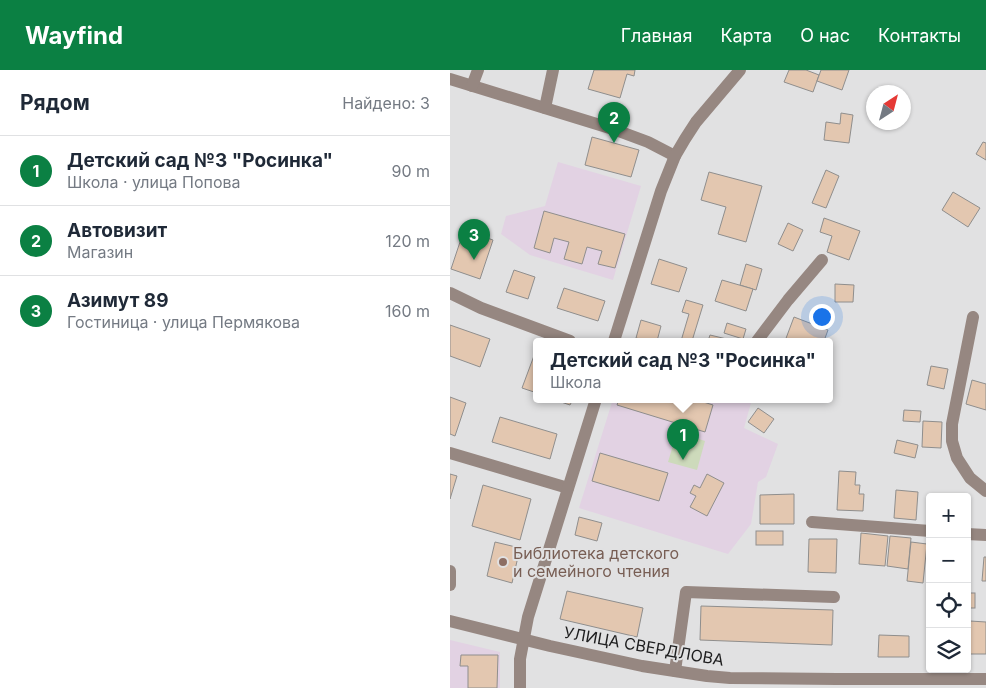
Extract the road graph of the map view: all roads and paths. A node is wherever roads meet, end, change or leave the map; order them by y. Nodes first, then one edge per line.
1 (478, 70) edge
2 (553, 70) edge
3 (740, 70) edge
4 (450, 79) edge
5 (472, 86) junction
6 (545, 108) junction
7 (675, 156) junction
8 (822, 260) dead end
9 (450, 293) edge
10 (973, 317) dead end
11 (562, 338) edge
12 (615, 338) edge
13 (759, 338) edge
14 (595, 403) edge
15 (450, 453) edge
16 (568, 488) junction
17 (986, 491) edge
18 (812, 522) dead end
19 (926, 531) edge
20 (971, 534) edge
21 (986, 535) edge
22 (450, 571) edge
23 (450, 585) edge
24 (834, 598) dead end
25 (450, 621) edge
26 (523, 640) junction
27 (675, 671) junction
28 (986, 679) edge
29 (706, 682) edge
30 (927, 684) edge
31 (520, 688) edge

1 - 5 street
2 - 6 street
3 - 7 street
4 - 5 street
5 - 6 street
6 - 7 street
7 - 12 street
8 - 13 street
9 - 11 street
10 - 17 street
14 - 16 street
15 - 16 street
16 - 26 street
18 - 19 street
20 - 21 street
22 - 23 street
24 - 27 street
25 - 26 street, УЛИЦА СВЕРДЛОВА
26 - 27 street, УЛИЦА СВЕРДЛОВА
26 - 31 street
27 - 29 street, УЛИЦА СВЕРДЛОВА
28 - 30 street, УЛИЦА СВЕРДЛОВА
29 - 30 street, УЛИЦА СВЕРДЛОВА

